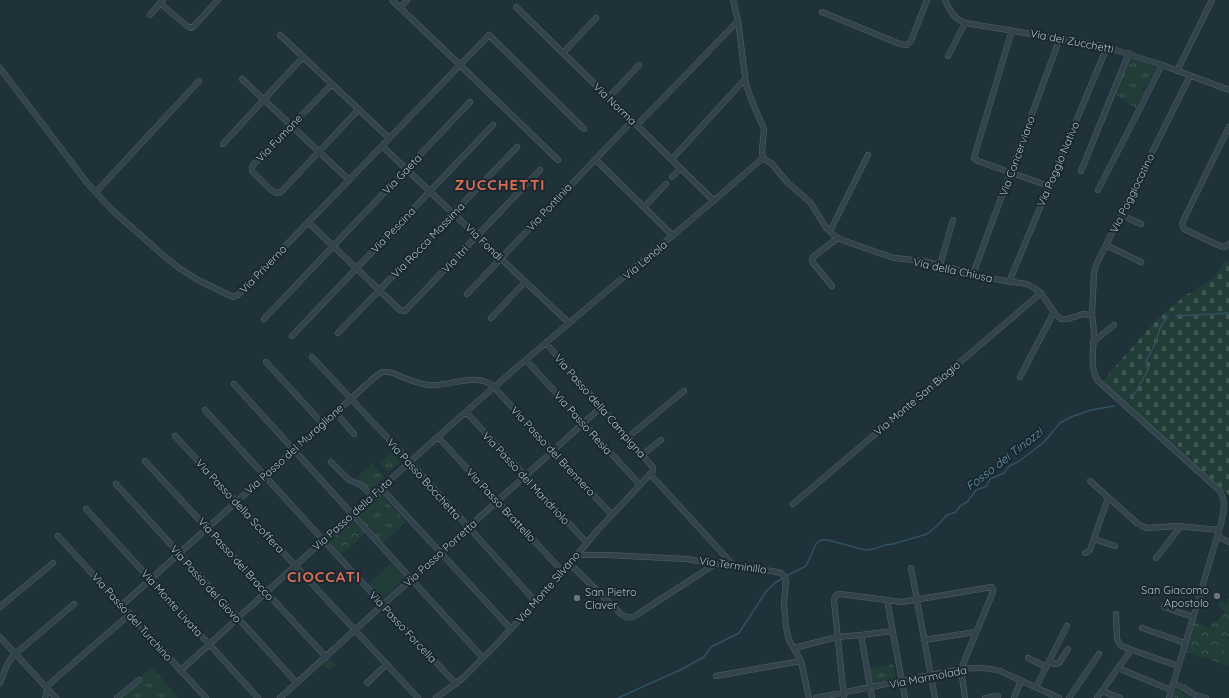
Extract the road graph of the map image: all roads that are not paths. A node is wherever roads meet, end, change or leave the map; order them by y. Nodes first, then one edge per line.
1 (218, 0) edge
2 (392, 0) edge
3 (407, 0) edge
4 (733, 0) edge
5 (927, 0) edge
6 (945, 0) edge
7 (1212, 0) edge
8 (162, 1) edge
9 (516, 7) dead end
10 (400, 8) junction
11 (822, 12) dead end
12 (150, 15) dead end
13 (596, 18) dead end
14 (738, 21) junction
15 (965, 23) junction
16 (1012, 30) junction
17 (280, 35) dead end
18 (1060, 38) junction
19 (1107, 47) junction
20 (564, 53) junction
21 (1129, 53) junction
22 (948, 56) dead end
23 (303, 57) junction
24 (460, 65) junction
25 (639, 65) dead end
26 (1162, 65) junction
27 (0, 68) edge
28 (1177, 71) junction
29 (1190, 76) junction
30 (242, 79) dead end
31 (745, 79) junction
32 (199, 81) dead end
33 (332, 84) junction
34 (1229, 90) edge
35 (609, 97) junction
36 (264, 100) junction
37 (470, 102) dead end
38 (359, 109) junction
39 (632, 121) junction
40 (493, 125) dead end
41 (637, 125) junction
42 (291, 126) junction
43 (1229, 127) edge
44 (584, 129) dead end
45 (389, 138) junction
46 (223, 144) dead end
47 (382, 146) junction
48 (517, 147) dead end
49 (318, 151) junction
50 (868, 155) dead end
51 (763, 158) junction
52 (595, 159) junction
53 (558, 160) dead end
54 (672, 160) junction
55 (681, 168) junction
56 (406, 169) junction
57 (540, 170) dead end
58 (1081, 171) dead end
59 (1011, 172) junction
60 (672, 177) dead end
61 (349, 180) junction
62 (666, 184) dead end
63 (1049, 186) junction
64 (1098, 190) dead end
65 (430, 191) junction
66 (96, 192) junction
67 (714, 201) junction
68 (644, 207) junction
69 (453, 213) junction
70 (1120, 215) junction
71 (953, 220) dead end
72 (308, 222) junction
73 (1141, 224) dead end
74 (830, 231) junction
75 (477, 236) junction
76 (673, 236) junction
77 (838, 238) junction
78 (1229, 244) edge
79 (1106, 245) junction
80 (333, 246) junction
81 (501, 258) junction
82 (1141, 262) dead end
83 (940, 266) junction
84 (356, 268) junction
85 (973, 274) junction
86 (525, 282) junction
87 (1009, 282) junction
88 (832, 286) dead end
89 (379, 290) junction
90 (1041, 293) junction
91 (467, 294) dead end
92 (1054, 312) junction
93 (1092, 315) junction
94 (491, 318) dead end
95 (264, 319) dead end
96 (569, 323) junction
97 (1114, 325) dead end
98 (338, 333) dead end
99 (292, 336) dead end
100 (1094, 342) junction
101 (546, 343) junction
102 (312, 357) dead end
103 (526, 360) junction
104 (266, 362) dead end
105 (1020, 377) dead end
106 (234, 384) dead end
107 (494, 387) junction
108 (684, 391) dead end
109 (350, 398) junction
110 (599, 409) dead end
111 (205, 410) dead end
112 (335, 412) junction
113 (466, 412) junction
114 (322, 423) junction
115 (583, 424) junction
116 (354, 434) dead end
117 (175, 436) dead end
118 (438, 437) junction
119 (627, 438) junction
120 (661, 440) dead end
121 (294, 449) junction
122 (553, 450) junction
123 (642, 455) junction
124 (145, 461) dead end
125 (331, 462) dead end
126 (410, 462) junction
127 (652, 472) junction
128 (265, 475) junction
129 (525, 476) junction
130 (1090, 481) dead end
131 (116, 484) dead end
132 (640, 485) junction
133 (381, 488) junction
134 (372, 496) junction
135 (1108, 498) junction
136 (498, 501) junction
137 (236, 502) junction
138 (793, 504) dead end
139 (86, 509) dead end
140 (352, 514) junction
141 (612, 515) junction
142 (1181, 526) junction
143 (207, 527) junction
144 (468, 528) junction
145 (1219, 530) junction
146 (58, 536) dead end
147 (1217, 536) junction
148 (1094, 539) junction
149 (323, 540) junction
150 (1229, 542) edge
151 (587, 543) junction
152 (1115, 546) dead end
153 (441, 552) junction
154 (178, 553) junction
155 (1085, 553) dead end
156 (578, 555) junction
157 (1156, 558) dead end
158 (53, 563) dead end
159 (570, 564) junction
160 (715, 564) junction
161 (295, 566) junction
162 (735, 567) junction
163 (911, 568) dead end
164 (563, 572) junction
165 (150, 579) junction
166 (411, 579) junction
167 (266, 592) junction
168 (886, 600) junction
169 (917, 600) junction
170 (536, 602) junction
171 (74, 604) dead end
172 (122, 605) junction
173 (383, 605) junction
174 (0, 607) edge
175 (1164, 607) dead end
176 (130, 614) junction
177 (1116, 614) dead end
178 (1193, 617) junction
179 (238, 618) junction
180 (1067, 626) dead end
181 (1142, 628) dead end
182 (511, 629) junction
183 (355, 630) junction
184 (892, 631) junction
185 (976, 632) junction
186 (861, 636) junction
187 (0, 637) edge
188 (837, 637) junction
189 (924, 640) junction
190 (1185, 643) junction
191 (209, 644) junction
192 (794, 648) junction
193 (1068, 649) dead end
194 (1130, 650) junction
195 (16, 653) junction
196 (1099, 654) dead end
197 (326, 657) junction
198 (483, 658) junction
199 (1028, 658) dead end
200 (1049, 661) junction
201 (801, 662) junction
202 (387, 664) junction
203 (1178, 666) junction
204 (1046, 667) junction
205 (1118, 668) junction
206 (961, 669) junction
207 (180, 671) junction
208 (716, 676) dead end
209 (931, 676) junction
210 (139, 680) dead end
211 (902, 681) junction
212 (1021, 681) junction
213 (0, 683) edge
214 (297, 683) junction
215 (367, 683) dead end
216 (456, 684) junction
217 (1173, 684) junction
218 (1036, 687) junction
219 (47, 688) junction
220 (870, 688) junction
221 (1172, 690) junction
222 (1102, 691) junction
223 (843, 696) edge
224 (998, 696) dead end
225 (1047, 696) edge
226 (45, 698) edge
227 (56, 698) edge
228 (117, 698) edge
229 (206, 698) edge
230 (258, 698) edge
231 (280, 698) edge
232 (418, 698) edge
233 (436, 698) edge
234 (809, 698) edge
235 (816, 698) edge
236 (872, 698) edge
237 (905, 698) edge
238 (935, 698) edge
239 (966, 698) edge
240 (985, 698) edge
241 (1014, 698) edge
242 (1059, 698) edge
243 (1069, 698) edge
244 (1097, 698) edge
245 (1120, 698) edge
246 (1169, 698) edge
247 (1206, 698) edge

1 - 8 street
2 - 10 street
3 - 10 street
4 - 14 street
5 - 11 street
6 - 15 street
7 - 28 street
8 - 12 street
9 - 20 street, Via Norma
10 - 24 street
13 - 20 street
14 - 31 street
14 - 41 street
15 - 16 street, Via dei Zucchetti
15 - 22 street
16 - 18 street, Via dei Zucchetti
16 - 59 street
17 - 23 street
18 - 19 street, Via dei Zucchetti
18 - 59 street, Via Concerviano
19 - 21 street, Via dei Zucchetti
19 - 63 street, Via Poggio Nativo
20 - 35 street, Via Norma
21 - 26 street, Via dei Zucchetti
21 - 58 street
23 - 33 street
23 - 36 street
24 - 44 street, Via Priverno
24 - 45 street, Via Priverno
24 - 53 street
25 - 35 street
26 - 28 street, Via dei Zucchetti
26 - 64 street
27 - 66 street, Via Priverno
28 - 29 street, Via dei Zucchetti
29 - 34 street, Via dei Zucchetti
29 - 70 street, Via Poggiocatino
30 - 36 street
31 - 51 street
31 - 54 street
32 - 66 street
33 - 38 street
33 - 42 street, Via Fumone
35 - 39 street, Via Norma
36 - 42 street
36 - 46 street
37 - 56 street, Via Gaeta
38 - 45 street
38 - 49 street, Via Fumone
39 - 41 street, Via Norma
39 - 52 street, Via Pontinia
40 - 65 street, Via Pescina
41 - 54 street, Via Norma
42 - 49 street
42 - 49 street, Via Fumone
43 - 78 street
45 - 47 street, Via Priverno
47 - 56 street, Via Fondi
47 - 61 street, Via Priverno
48 - 69 street, Via Rocca Massima
49 - 61 street
50 - 74 street
51 - 67 street, Via Lenola
51 - 74 street, Via della Chiusa
52 - 68 street
52 - 81 street, Via Pontinia
54 - 55 street, Via Norma
55 - 60 street
55 - 67 street, Via Norma
56 - 65 street, Via Fondi
56 - 80 street, Via Gaeta
57 - 75 street, Via Itri
59 - 63 street
59 - 85 street, Via Concerviano
61 - 72 street, Via Priverno
62 - 68 street
63 - 87 street, Via Poggio Nativo
65 - 69 street, Via Fondi
65 - 84 street, Via Pescina
66 - 72 street, Via Priverno
67 - 76 street, Via Lenola
68 - 76 street
69 - 75 street, Via Fondi
69 - 89 street, Via Rocca Massima
70 - 73 street
70 - 79 street, Via Poggiocatino
71 - 83 street
72 - 80 street
74 - 77 street, Via della Chiusa
75 - 81 street, Via Fondi
75 - 89 street, Via Itri
76 - 96 street, Via Lenola
77 - 83 street, Via della Chiusa
77 - 88 street
79 - 82 street
79 - 93 street, Via Poggiocatino
80 - 84 street
80 - 95 street, Via Gaeta
81 - 86 street, Via Fondi
81 - 91 street, Via Pontinia
83 - 85 street, Via della Chiusa
84 - 89 street
84 - 99 street, Via Pescina
85 - 87 street, Via della Chiusa
86 - 94 street
86 - 96 street, Via Fondi
87 - 90 street, Via della Chiusa
89 - 98 street, Via Rocca Massima
90 - 92 street, Via della Chiusa
90 - 138 street, Via Monte San Biagio
92 - 93 street
92 - 105 street
93 - 100 street
96 - 101 street, Via Lenola
97 - 100 street
100 - 145 street
101 - 103 street, Via Lenola
101 - 119 street, Via Passo della Campigna
102 - 109 street, Via Passo Bocchetta
103 - 107 street, Via Passo della Futa
103 - 115 street, Via Passo Resia
104 - 114 street
106 - 121 street
107 - 109 street, Via Passo del Muraglione
107 - 113 street, Via Passo della Futa
107 - 122 street, Via Passo del Brennero
108 - 119 street
109 - 112 street, Via Passo del Muraglione
109 - 126 street, Via Passo Bocchetta
110 - 115 street, Via Passo Porretta
111 - 128 street, Via Passo Forcella
112 - 114 street, Via Passo del Muraglione
112 - 116 street
113 - 118 street, Via Passo della Futa
113 - 129 street, Via Passo del Mandriolo
114 - 121 street, Via Passo del Muraglione
115 - 122 street, Via Passo Porretta
115 - 132 street, Via Passo Resia
117 - 137 street, Via Passo della Scoffera
118 - 126 street, Via Passo della Futa
118 - 136 street, Via Passo Brattello
119 - 123 street, Via Passo della Campigna
120 - 123 street
121 - 128 street, Via Passo del Muraglione
121 - 140 street
122 - 129 street, Via Passo Porretta
122 - 141 street, Via Passo del Brennero
123 - 127 street, Via Passo della Campigna
124 - 143 street, Via Passo del Bracco
125 - 134 street
126 - 133 street, Via Passo della Futa
126 - 144 street, Via Passo Bocchetta
127 - 132 street, Via Monte Silvano
127 - 162 street, Via Passo della Campigna
128 - 137 street, Via Passo del Muraglione
128 - 149 street, Via Passo Forcella
129 - 136 street, Via Passo Porretta
129 - 151 street, Via Passo del Mandriolo
130 - 135 street
131 - 154 street, Via Passo del Giovo
132 - 141 street, Via Monte Silvano
133 - 134 street, Via Passo della Futa
133 - 153 street
134 - 140 street, Via Passo della Futa
135 - 142 street
135 - 148 street
136 - 144 street, Via Passo Porretta
136 - 164 street, Via Passo Brattello
137 - 143 street, Via Passo del Muraglione
137 - 161 street, Via Passo della Scoffera
139 - 165 street, Via Monte Livata
140 - 149 street, Via Passo della Futa
140 - 166 street
141 - 151 street, Via Monte Silvano
142 - 145 street
142 - 157 street
143 - 154 street, Via Passo del Muraglione
143 - 167 street, Via Passo del Bracco
144 - 153 street, Via Passo Porretta
144 - 170 street, Via Passo Bocchetta
145 - 147 street
146 - 172 street, Via Passo del Turchino
147 - 150 street
147 - 178 street
148 - 152 street
148 - 155 street
149 - 161 street, Via Passo della Futa
149 - 173 street, Via Passo Forcella
151 - 156 street, Via Monte Silvano
153 - 166 street, Via Passo Porretta
153 - 182 street
154 - 165 street, Via Passo del Muraglione
154 - 179 street, Via Passo del Giovo
156 - 159 street, Via Monte Silvano
156 - 160 street, Via Terminillo
158 - 174 street
159 - 160 street
159 - 164 street, Via Monte Silvano
160 - 162 street, Via Terminillo
161 - 167 street, Via Passo della Futa
161 - 183 street, Via Passo della Scoffera
162 - 192 street, Via Terminillo
163 - 169 street
164 - 170 street, Via Monte Silvano
165 - 172 street, Via Passo del Muraglione
165 - 191 street, Via Monte Livata
166 - 173 street, Via Passo Porretta
166 - 198 street
167 - 179 street, Via Passo della Futa
167 - 197 street, Via Passo del Bracco
168 - 169 street
168 - 184 street
168 - 188 street
169 - 185 street
169 - 189 street
170 - 182 street, Via Monte Silvano
171 - 195 street
172 - 176 street, Via Passo del Turchino
173 - 183 street, Via Passo Porretta
173 - 216 street, Via Passo Forcella
175 - 178 street
176 - 207 street, Via Passo del Turchino
176 - 219 street
177 - 194 street
178 - 190 street
179 - 191 street, Via Passo della Futa
179 - 214 street, Via Passo del Giovo
180 - 200 street
181 - 190 street
182 - 198 street, Via Monte Silvano
183 - 197 street, Via Passo Porretta
183 - 202 street, Via Passo della Scoffera
184 - 186 street
184 - 211 street
185 - 189 street
185 - 206 street
186 - 188 street
186 - 220 street
187 - 195 street
188 - 192 street
188 - 223 street
189 - 209 street
190 - 203 street
191 - 207 street, Via Passo della Futa
191 - 230 street, Via Monte Livata
192 - 201 street, Via Terminillo
193 - 200 street
194 - 203 street
194 - 205 street
195 - 213 street
195 - 219 street
196 - 243 street
197 - 214 street, Via Passo Porretta
198 - 216 street, Via Monte Silvano
199 - 204 street
200 - 204 street
201 - 208 street
201 - 234 street, Via Terminillo
202 - 215 street
202 - 232 street, Via Passo della Scoffera
203 - 217 street
204 - 218 street
205 - 221 street
205 - 222 street
206 - 209 street, Via Marmolada
206 - 212 street, Via Marmolada
206 - 239 street
207 - 229 street, Via Passo del Turchino
209 - 211 street, Via Marmolada
209 - 238 street
210 - 228 street
211 - 220 street, Via Marmolada
211 - 237 street
212 - 218 street, Via Marmolada
212 - 241 street
214 - 231 street, Via Passo Porretta
216 - 233 street, Via Monte Silvano
217 - 221 street
217 - 247 street
218 - 225 street, Via Marmolada
219 - 226 street
219 - 227 street
220 - 223 street, Via Marmolada
220 - 236 street
221 - 246 street
222 - 244 street
222 - 245 street
223 - 235 street, Via Marmolada
224 - 240 street
225 - 242 street, Via Marmolada

